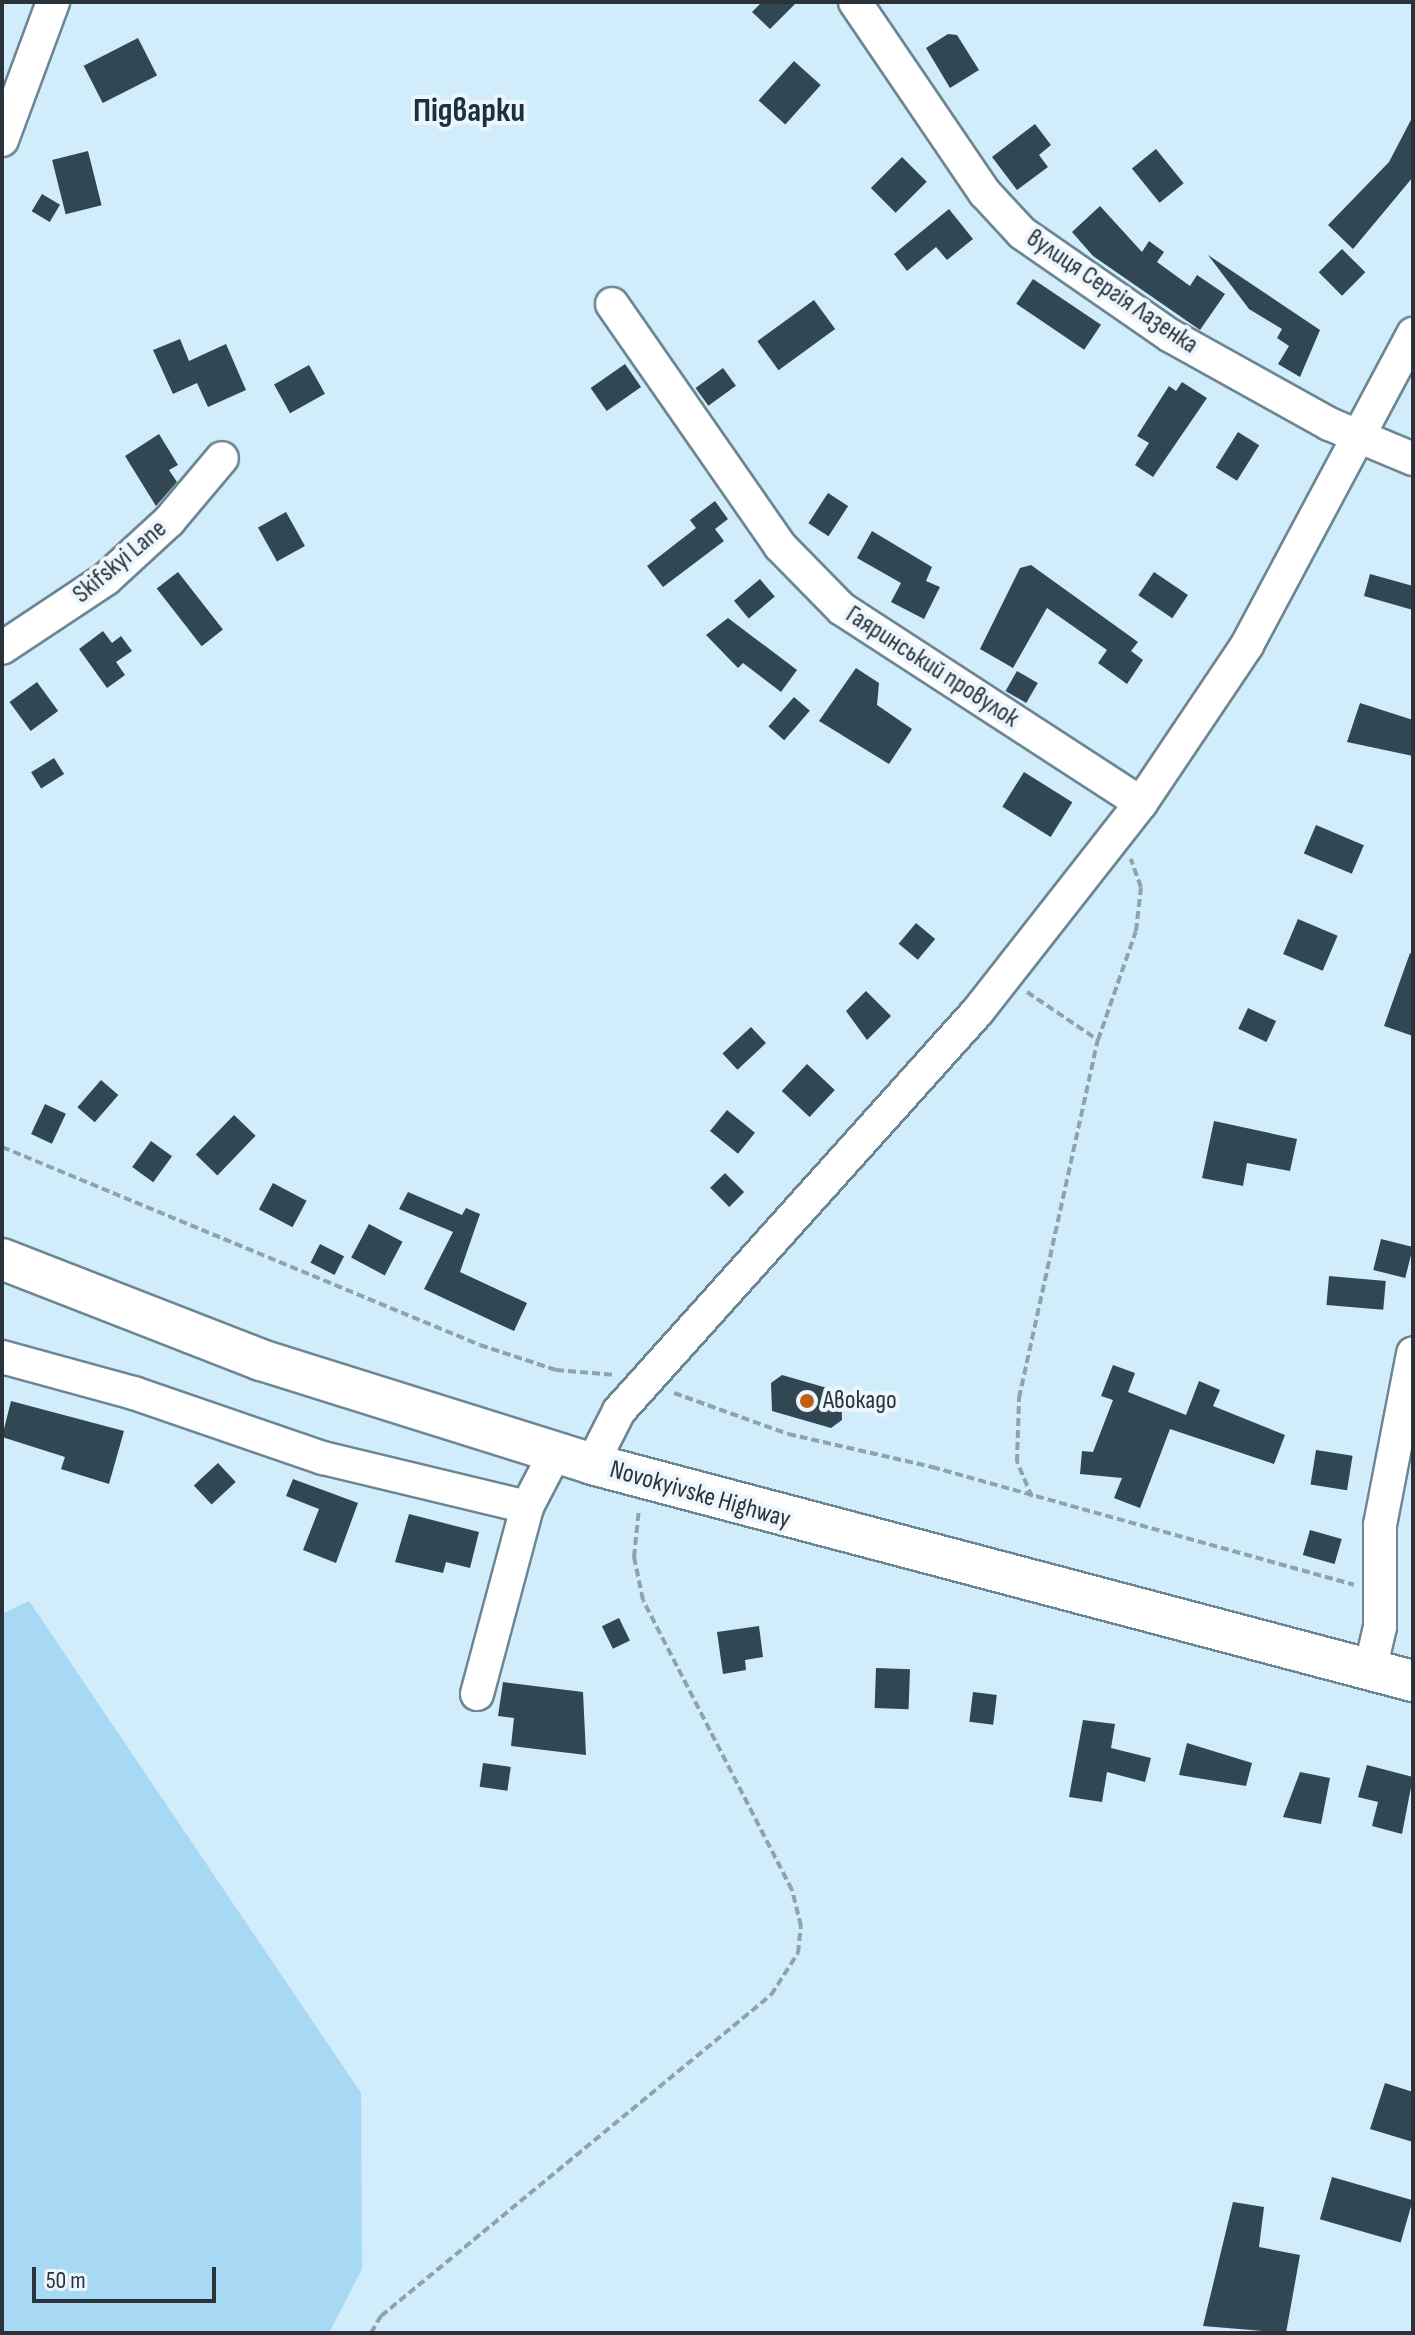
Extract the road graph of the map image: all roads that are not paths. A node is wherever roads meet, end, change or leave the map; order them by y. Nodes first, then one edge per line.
1 (53, 2) edge
2 (855, 2) edge
3 (2, 140) edge
4 (612, 304) dead end
5 (1413, 334) edge
6 (1358, 438) junction
7 (222, 458) dead end
8 (1413, 459) edge
9 (2, 648) edge
10 (1141, 803) junction
11 (2, 1259) edge
12 (1413, 1353) edge
13 (2, 1357) edge
14 (555, 1453) junction
15 (592, 1464) junction
16 (527, 1507) junction
17 (1370, 1670) junction
18 (1413, 1681) edge
19 (477, 1694) dead end

1 - 3 street
2 - 6 street, вулиця Сергія Лазенка
4 - 10 street, Гаяринський провулок
5 - 6 street
6 - 8 street, вулиця Сергія Лазенка
6 - 10 street
7 - 9 street, Skifskyi Lane
10 - 15 street
11 - 14 main road, Novokyivske Highway
12 - 17 street
13 - 16 street
14 - 15 main road, Novokyivske Highway
14 - 16 street
15 - 17 main road, Novokyivske Highway
16 - 19 street
17 - 18 main road, Novokyivske Highway

